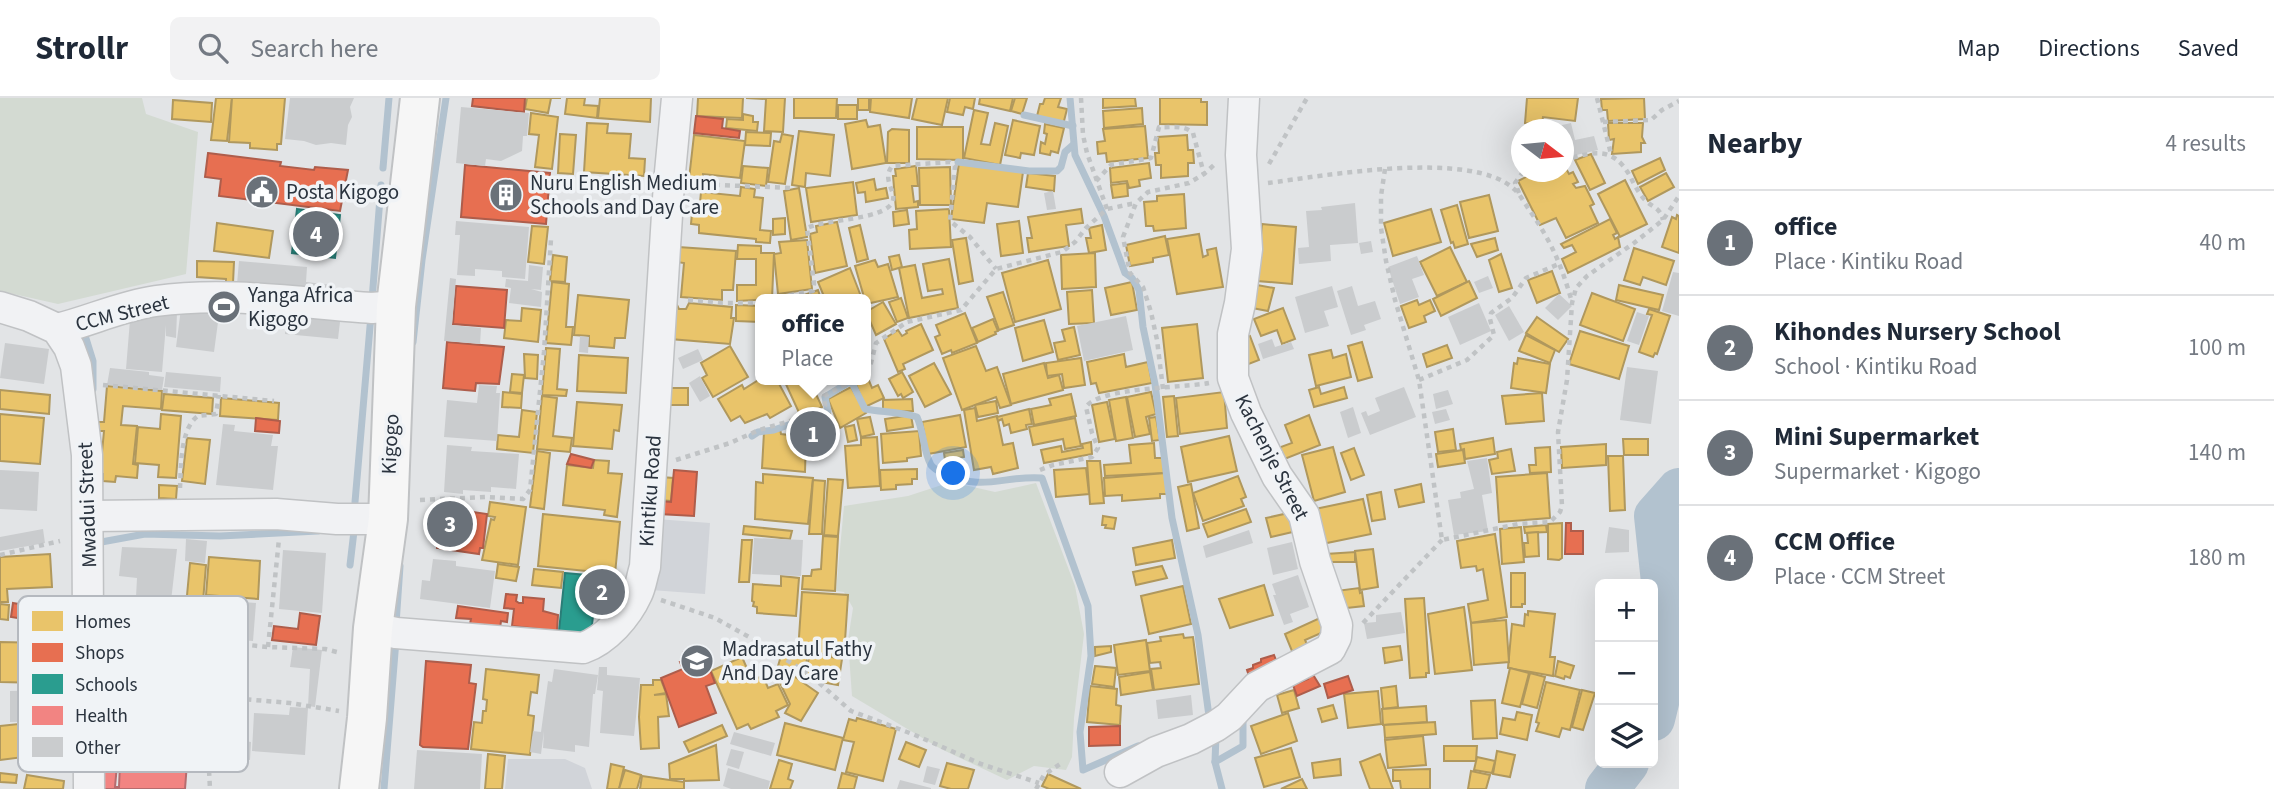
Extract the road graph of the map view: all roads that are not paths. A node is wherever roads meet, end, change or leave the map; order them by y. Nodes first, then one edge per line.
1 (420, 98) edge
2 (677, 98) edge
3 (1244, 98) edge
4 (396, 306) junction
5 (0, 307) edge
6 (57, 329) junction
7 (388, 509) junction
8 (88, 525) junction
9 (88, 596) edge
10 (372, 643) junction
11 (1120, 772) dead end
12 (359, 789) edge

1 - 4 main road, Kigogo
2 - 10 street, Kintiku Road
3 - 11 street, Kachenje Street
4 - 6 street, CCM Street
4 - 7 main road, Kigogo
5 - 6 street
6 - 8 street, Mwadui Street
7 - 8 street
7 - 10 main road, Kigogo
8 - 9 street, Mwadui Street
10 - 12 main road, Kigogo

